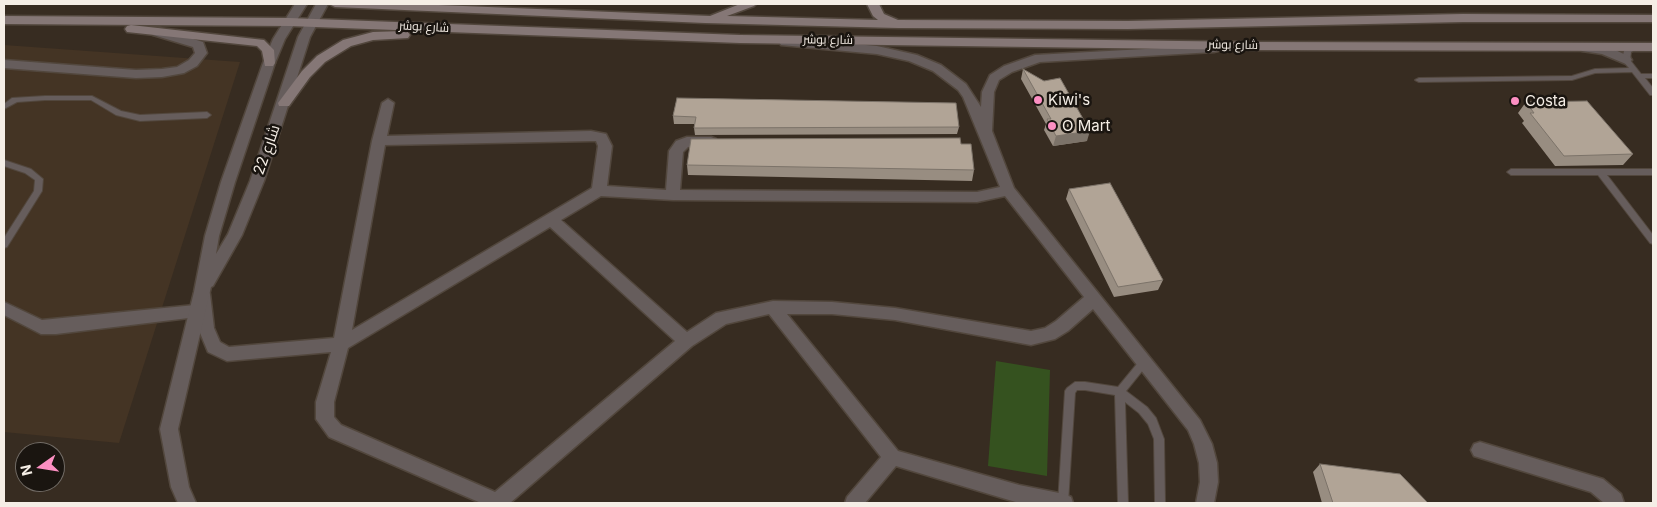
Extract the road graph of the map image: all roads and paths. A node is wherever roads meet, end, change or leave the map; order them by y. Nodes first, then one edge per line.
1 (301, 4) edge
2 (322, 4) edge
3 (335, 4) edge
4 (750, 4) edge
5 (873, 4) edge
6 (1509, 4) edge
7 (430, 6) edge
8 (1462, 18) junction
9 (705, 19) junction
10 (1653, 19) edge
11 (4, 20) edge
12 (35, 20) junction
13 (289, 22) junction
14 (310, 23) junction
15 (898, 24) junction
16 (157, 32) junction
17 (552, 33) junction
18 (740, 39) junction
19 (1253, 46) junction
20 (1582, 47) junction
21 (1637, 47) junction
22 (1653, 47) edge
23 (269, 63) junction
24 (4, 64) edge
25 (1633, 69) junction
26 (1653, 76) edge
27 (1419, 80) dead end
28 (1653, 93) edge
29 (284, 103) junction
30 (388, 103) dead end
31 (4, 107) edge
32 (207, 115) dead end
33 (986, 133) junction
34 (379, 141) junction
35 (726, 142) edge
36 (4, 163) edge
37 (1511, 172) dead end
38 (1653, 172) edge
39 (1601, 173) junction
40 (1008, 190) junction
41 (599, 191) junction
42 (673, 195) junction
43 (552, 221) junction
44 (1653, 241) edge
45 (4, 245) edge
46 (202, 292) junction
47 (1093, 299) junction
48 (773, 307) junction
49 (4, 308) edge
50 (198, 311) junction
51 (686, 341) junction
52 (341, 344) junction
53 (1144, 362) junction
54 (1120, 392) junction
55 (1480, 450) dead end
56 (892, 457) junction
57 (499, 502) edge
58 (187, 503) edge
59 (854, 503) edge
60 (1063, 503) edge
61 (1123, 503) edge
62 (1160, 503) edge
63 (1205, 503) edge
64 (1615, 503) edge

1 - 13 street, شارع 22
2 - 14 street, شارع 22
3 - 7 main road, شارع بوشر
4 - 9 main road
5 - 15 main road
6 - 8 main road
7 - 9 main road, شارع بوشر
8 - 10 main road, شارع بوشر
8 - 15 main road, شارع بوشر
9 - 15 main road, شارع بوشر
11 - 12 main road, شارع بوشر
12 - 13 main road, شارع بوشر
12 - 16 main road
13 - 14 main road, شارع بوشر
13 - 23 street, شارع 22
14 - 17 main road, شارع بوشر
14 - 29 street, شارع 22
16 - 23 main road
16 - 24 street
17 - 18 main road, شارع بوشر
17 - 29 main road
18 - 19 main road, شارع بوشر
18 - 33 street
19 - 20 main road, شارع بوشر
19 - 33 street
20 - 21 main road, شارع بوشر
20 - 25 street
21 - 22 main road, شارع بوشر
21 - 25 lane
23 - 46 street, شارع 22
25 - 26 lane
25 - 27 lane
25 - 28 lane
29 - 46 street, شارع 22
30 - 34 street
31 - 32 lane
33 - 40 street
34 - 41 street
34 - 52 street
35 - 42 street
36 - 45 lane
37 - 39 lane
38 - 39 lane
39 - 44 lane
40 - 42 street
40 - 47 street
41 - 42 street
41 - 43 street
43 - 51 street
43 - 52 street
46 - 50 street, شارع 22
46 - 52 street
47 - 48 street
47 - 53 street
48 - 51 street
48 - 56 street
49 - 50 street
50 - 58 street, شارع 22
51 - 57 street
52 - 57 street
53 - 54 lane
53 - 63 street
54 - 60 lane
54 - 61 lane
54 - 62 lane
55 - 64 street
56 - 59 street
56 - 60 street

